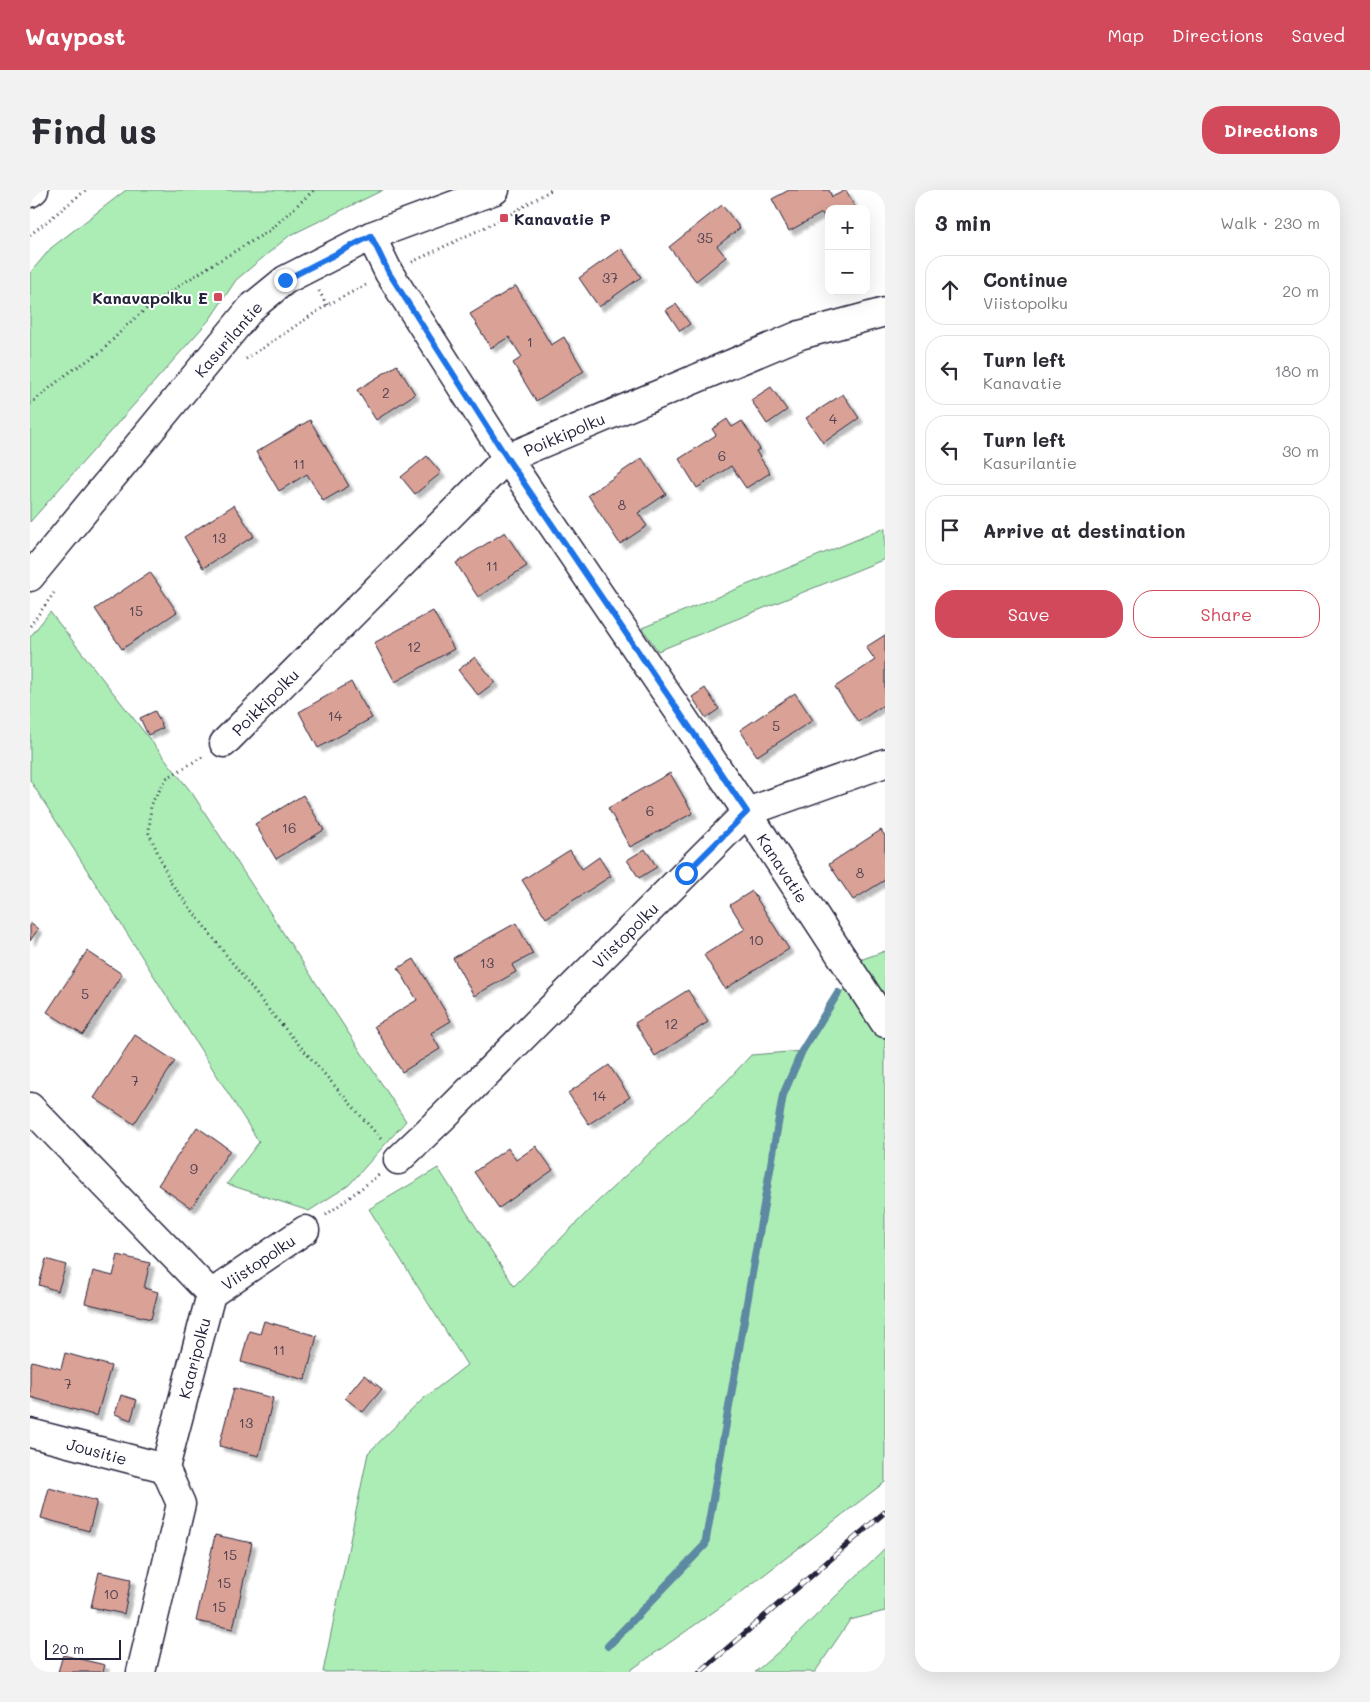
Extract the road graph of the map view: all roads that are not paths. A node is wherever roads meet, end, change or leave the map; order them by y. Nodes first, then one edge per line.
1 (34, 190) edge
2 (495, 190) edge
3 (30, 193) edge
4 (371, 236) junction
5 (885, 312) edge
6 (507, 458) junction
7 (30, 577) edge
8 (224, 743) road end
9 (885, 763) edge
10 (747, 812) junction
11 (885, 1022) edge
12 (30, 1107) edge
13 (398, 1160) road end
14 (305, 1230) road end
15 (211, 1294) junction
16 (30, 1434) edge
17 (165, 1468) junction
18 (142, 1672) edge

1 - 3 street
2 - 4 street, Kasurilantie
4 - 6 street, Kanavatie
4 - 7 street, Kasurilantie
5 - 6 street, Poikkipolku
6 - 8 street, Poikkipolku
6 - 10 street, Kanavatie
9 - 10 street, Viistopolku
10 - 11 street, Kanavatie
10 - 13 street, Viistopolku
12 - 15 street
14 - 15 street, Viistopolku
15 - 17 street, Kaaripolku
16 - 17 street, Jousitie
17 - 18 street

